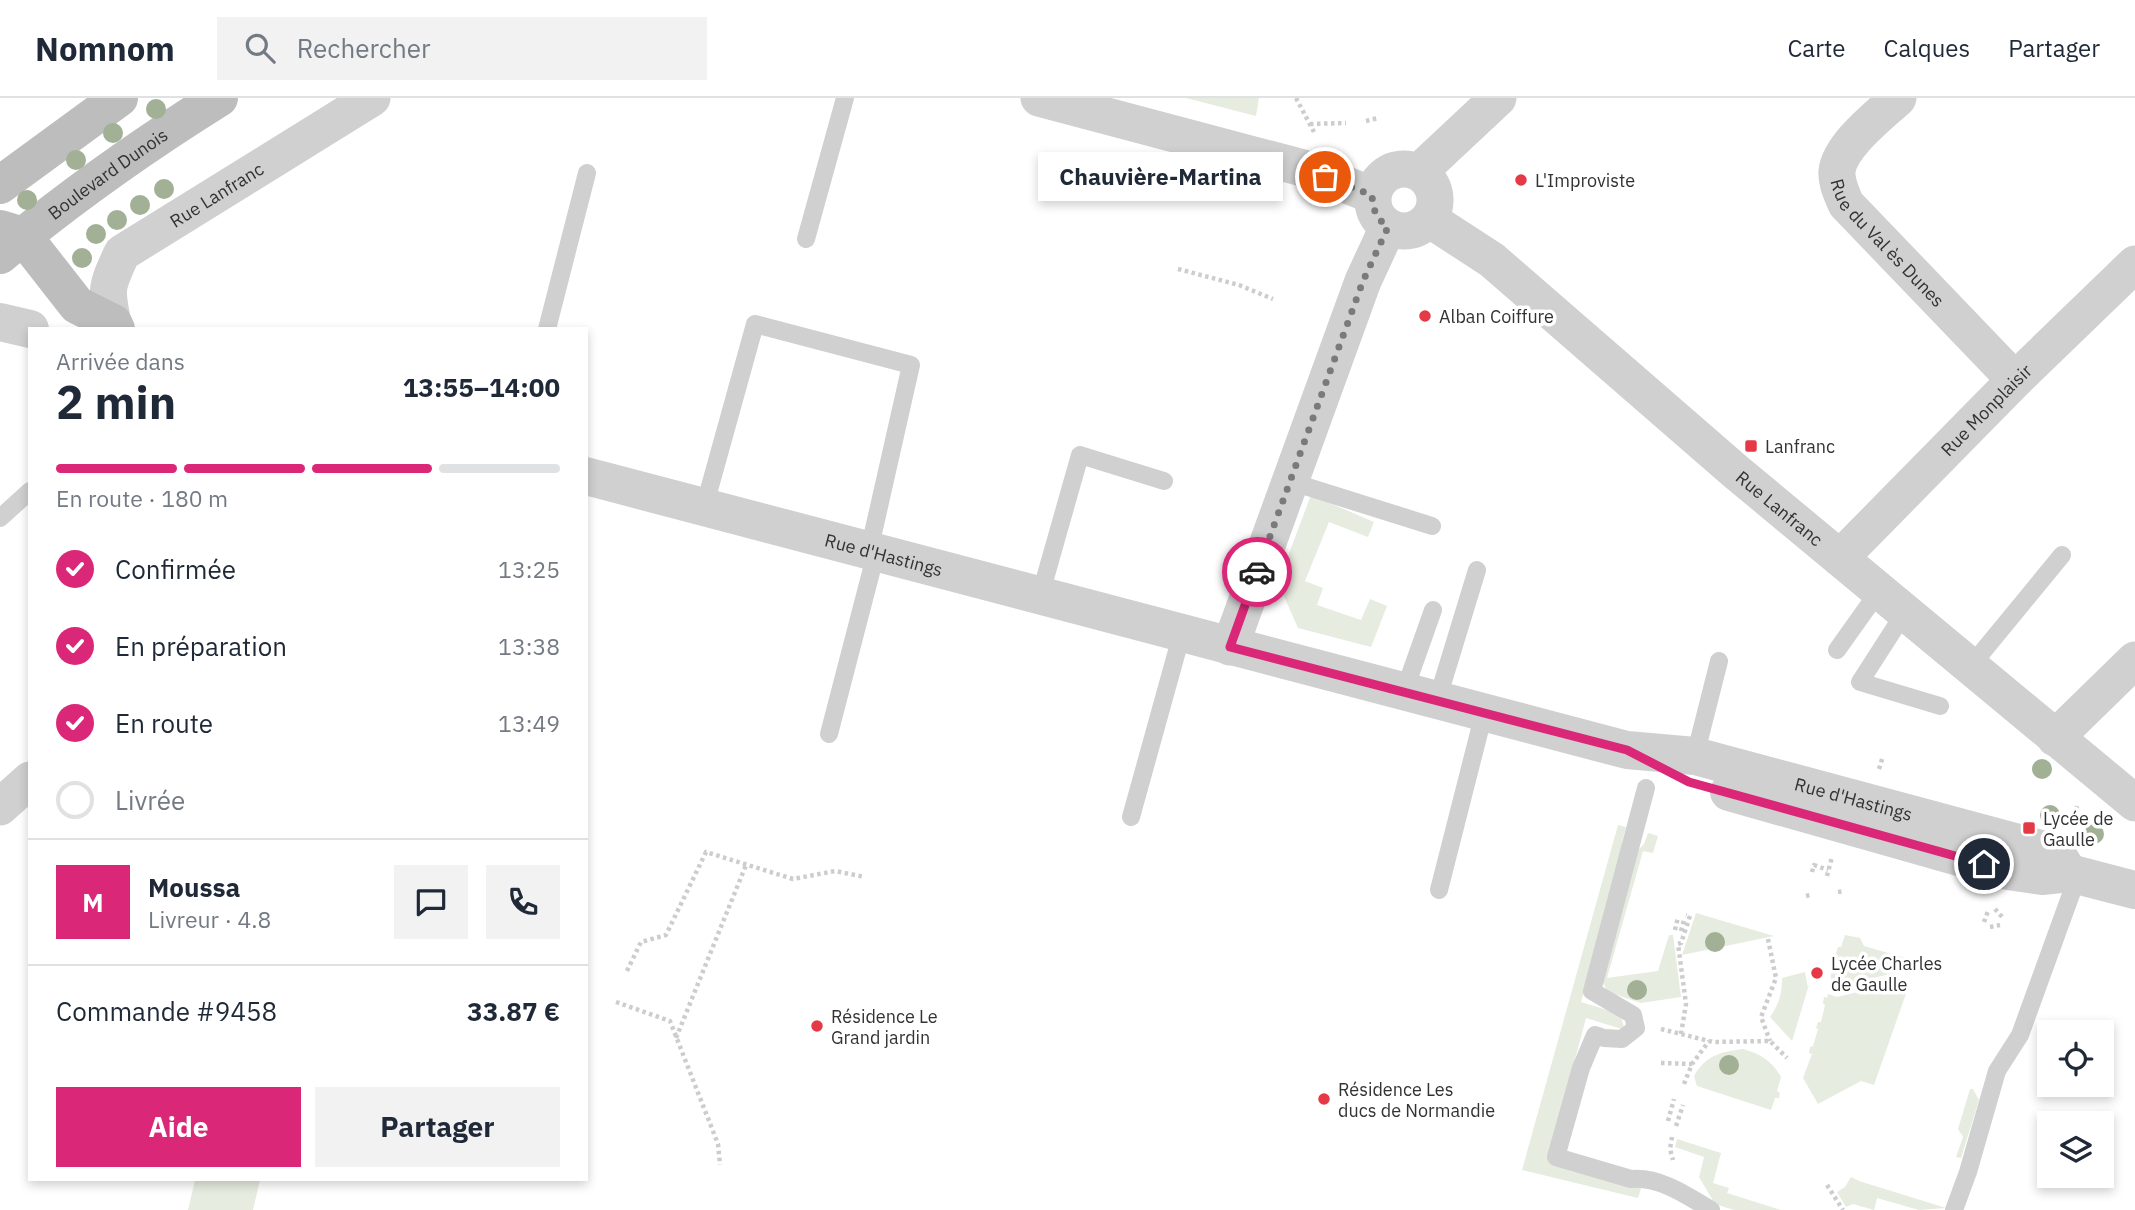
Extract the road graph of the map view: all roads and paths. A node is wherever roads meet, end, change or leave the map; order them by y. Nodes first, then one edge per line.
1 (119, 98) edge
2 (219, 98) edge
3 (372, 98) edge
4 (845, 98) edge
5 (1039, 98) edge
6 (1296, 98) edge
7 (1499, 98) edge
8 (1898, 98) edge
9 (1378, 118) dead end
10 (1366, 121) dead end
11 (1346, 123) dead end
12 (1310, 124) junction
13 (1312, 142) dead end
14 (1419, 172) junction
15 (587, 173) dead end
16 (0, 185) edge
17 (1380, 211) junction
18 (1429, 219) junction
19 (806, 239) dead end
20 (8, 240) edge
21 (1178, 269) dead end
22 (2124, 274) edge
23 (1273, 299) dead end
24 (0, 322) edge
25 (115, 326) edge
26 (548, 327) edge
27 (28, 329) edge
28 (2015, 380) junction
29 (588, 477) edge
30 (1164, 481) dead end
31 (1289, 481) junction
32 (28, 493) edge
33 (704, 508) junction
34 (0, 517) edge
35 (1432, 526) dead end
36 (872, 552) junction
37 (2062, 555) dead end
38 (1840, 558) junction
39 (1478, 570) dead end
40 (1040, 596) junction
41 (1892, 601) junction
42 (1433, 610) dead end
43 (1182, 633) junction
44 (1230, 647) junction
45 (1837, 650) dead end
46 (2135, 660) edge
47 (1719, 661) dead end
48 (1970, 667) junction
49 (1421, 697) junction
50 (1940, 706) dead end
51 (1484, 713) junction
52 (830, 734) dead end
53 (2055, 738) junction
54 (1627, 750) junction
55 (1695, 756) junction
56 (28, 782) edge
57 (1646, 788) dead end
58 (0, 807) edge
59 (2133, 810) edge
60 (1131, 817) dead end
61 (1830, 863) dead end
62 (746, 865) junction
63 (1828, 870) junction
64 (1812, 872) dead end
65 (2073, 874) junction
66 (1826, 876) dead end
67 (866, 877) dead end
68 (1439, 890) dead end
69 (2135, 890) edge
70 (2004, 919) dead end
71 (1986, 921) dead end
72 (2000, 925) dead end
73 (1990, 927) dead end
74 (1678, 931) dead end
75 (1768, 939) dead end
76 (627, 971) dead end
77 (615, 1002) dead end
78 (1636, 1028) junction
79 (1681, 1034) junction
80 (676, 1038) junction
81 (1709, 1041) junction
82 (1770, 1041) junction
83 (1787, 1058) dead end
84 (1661, 1063) dead end
85 (1692, 1064) junction
86 (1684, 1084) dead end
87 (1674, 1099) dead end
88 (1683, 1105) dead end
89 (1668, 1121) dead end
90 (1676, 1126) dead end
91 (720, 1165) dead end
92 (1688, 1175) dead end
93 (1827, 1185) dead end
94 (1683, 1193) junction
95 (1712, 1210) edge
96 (1843, 1210) edge
97 (1954, 1210) edge

1 - 16 main road
2 - 20 main road, Boulevard Dunois
3 - 25 street, Rue Lanfranc
4 - 19 lane
5 - 17 street
6 - 12 path
7 - 14 street
8 - 28 street, Rue du Val ès Dunes
9 - 10 path
11 - 12 path
12 - 13 path
14 - 17 street
14 - 18 street
15 - 26 lane
17 - 18 street
17 - 31 street
18 - 38 street, Rue Lanfranc
20 - 25 main road
21 - 23 path
22 - 28 street, Rue Monplaisir
24 - 27 street
28 - 38 street, Rue Monplaisir
29 - 33 street, Rue d'Hastings
30 - 40 lane
31 - 35 lane
31 - 44 street
32 - 34 lane
33 - 36 street, Rue d'Hastings
33 - 36 lane
36 - 40 street, Rue d'Hastings
36 - 52 lane
37 - 48 lane
38 - 41 street, Rue Lanfranc
39 - 49 lane
40 - 43 street, Rue d'Hastings
41 - 45 lane
41 - 48 street, Rue Lanfranc
41 - 50 lane
42 - 49 lane
43 - 44 street, Rue d'Hastings
43 - 60 lane
44 - 49 street, Rue d'Hastings
46 - 53 street
47 - 55 lane
48 - 53 street, Rue Lanfranc
49 - 51 street, Rue d'Hastings
51 - 54 street, Rue d'Hastings
51 - 68 lane
53 - 59 street, Rue Lanfranc
54 - 55 street, Rue d'Hastings
54 - 65 street, Rue d'Hastings
55 - 65 street, Rue d'Hastings
56 - 58 street
57 - 78 lane
61 - 63 path
62 - 67 path
62 - 76 path
62 - 80 path
63 - 64 path
63 - 66 path
65 - 69 street, Rue d'Hastings
65 - 97 lane
70 - 71 path
72 - 73 path
74 - 79 path
75 - 82 path
77 - 80 path
78 - 79 path
78 - 94 lane
79 - 81 path
80 - 91 path
81 - 82 path
81 - 85 path
82 - 83 path
84 - 85 path
85 - 86 path
87 - 89 path
88 - 90 path
92 - 94 lane
93 - 96 path
94 - 95 lane

